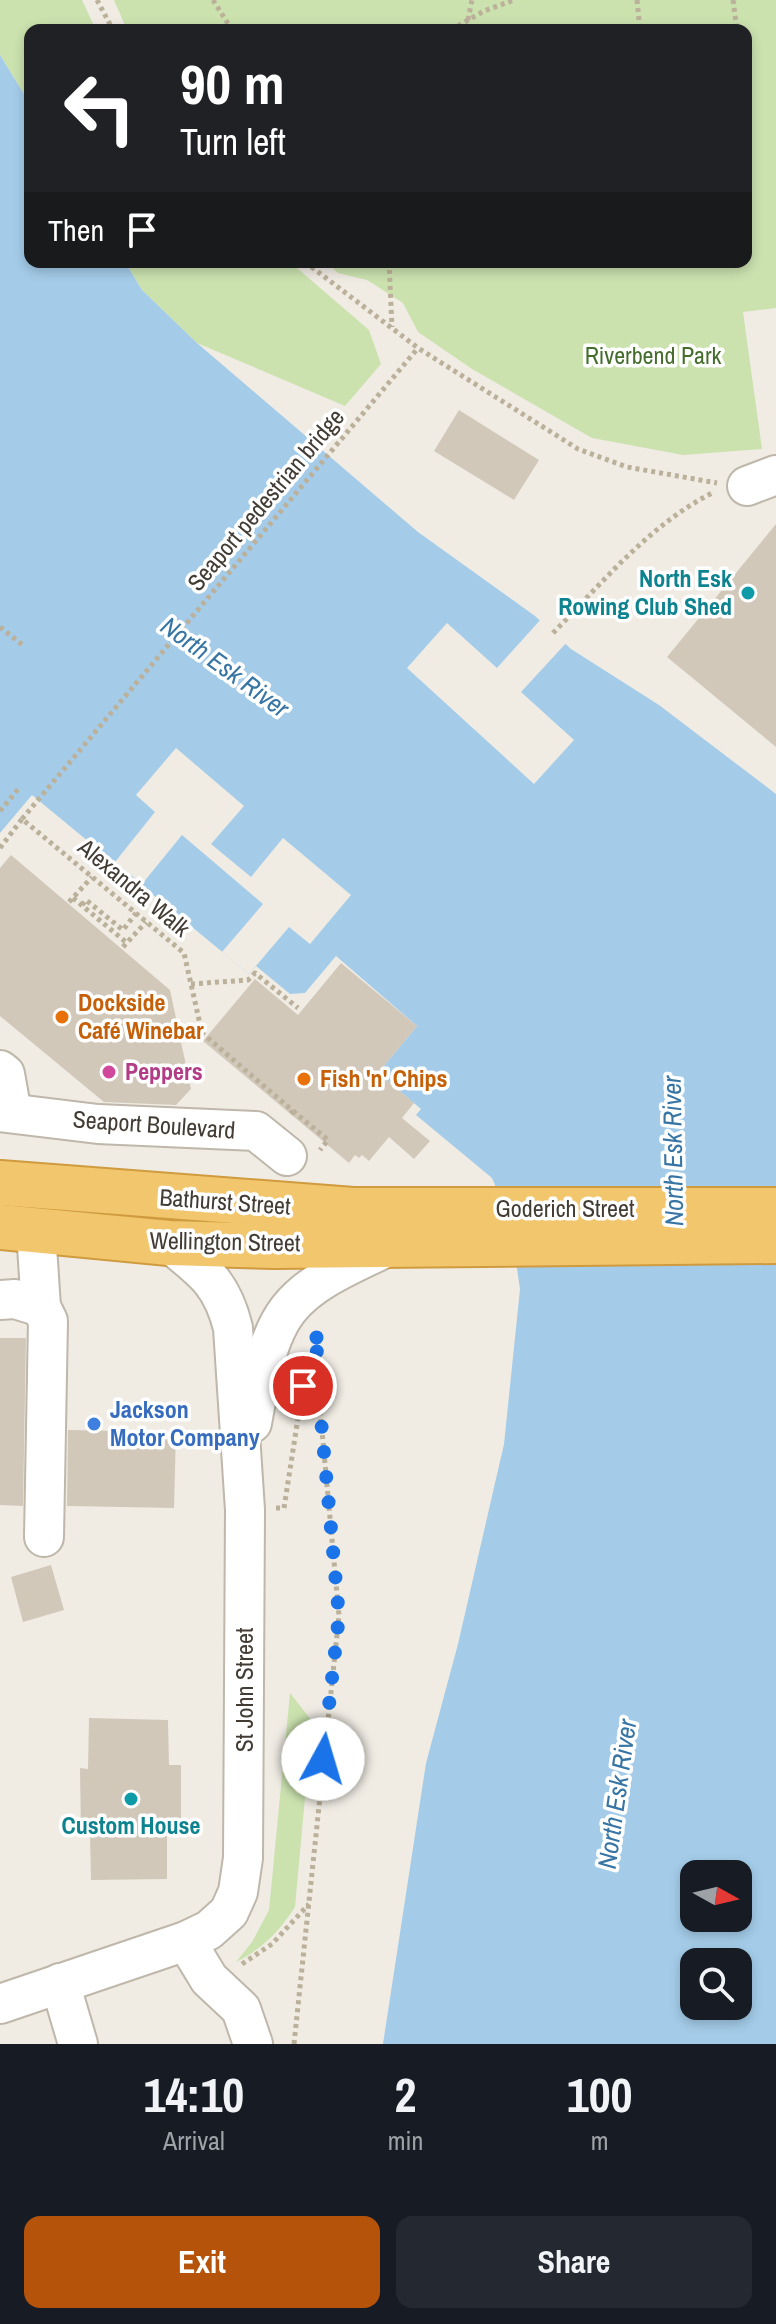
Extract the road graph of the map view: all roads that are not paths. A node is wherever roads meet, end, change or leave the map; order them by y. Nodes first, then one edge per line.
1 (0, 1070) edge
2 (6, 1113) edge
3 (280, 1151) road end
4 (0, 1183) edge
5 (776, 1210) edge
6 (450, 1226) junction
7 (18, 1229) edge
8 (776, 1241) edge
9 (169, 1243) junction
10 (395, 1244) junction
11 (0, 1300) edge
12 (41, 1307) junction
13 (244, 1469) junction
14 (44, 1537) dead end
15 (186, 1941) junction
16 (60, 1983) junction
17 (0, 2004) edge
18 (78, 2044) edge
19 (253, 2044) edge

1 - 2 street, Seaport Boulevard
2 - 3 street, Seaport Boulevard
4 - 6 highway, Bathurst Street
5 - 6 highway, Goderich Street
6 - 8 highway, Goderich Street
6 - 10 highway, Wellington Street
7 - 9 highway, Wellington Street
7 - 12 street
9 - 10 highway, Wellington Street
9 - 13 street, St John Street
10 - 13 street
11 - 12 street
12 - 14 street
13 - 15 street, St John Street
15 - 16 street, St John Street
15 - 19 street
16 - 17 street, St John Street
16 - 18 street

